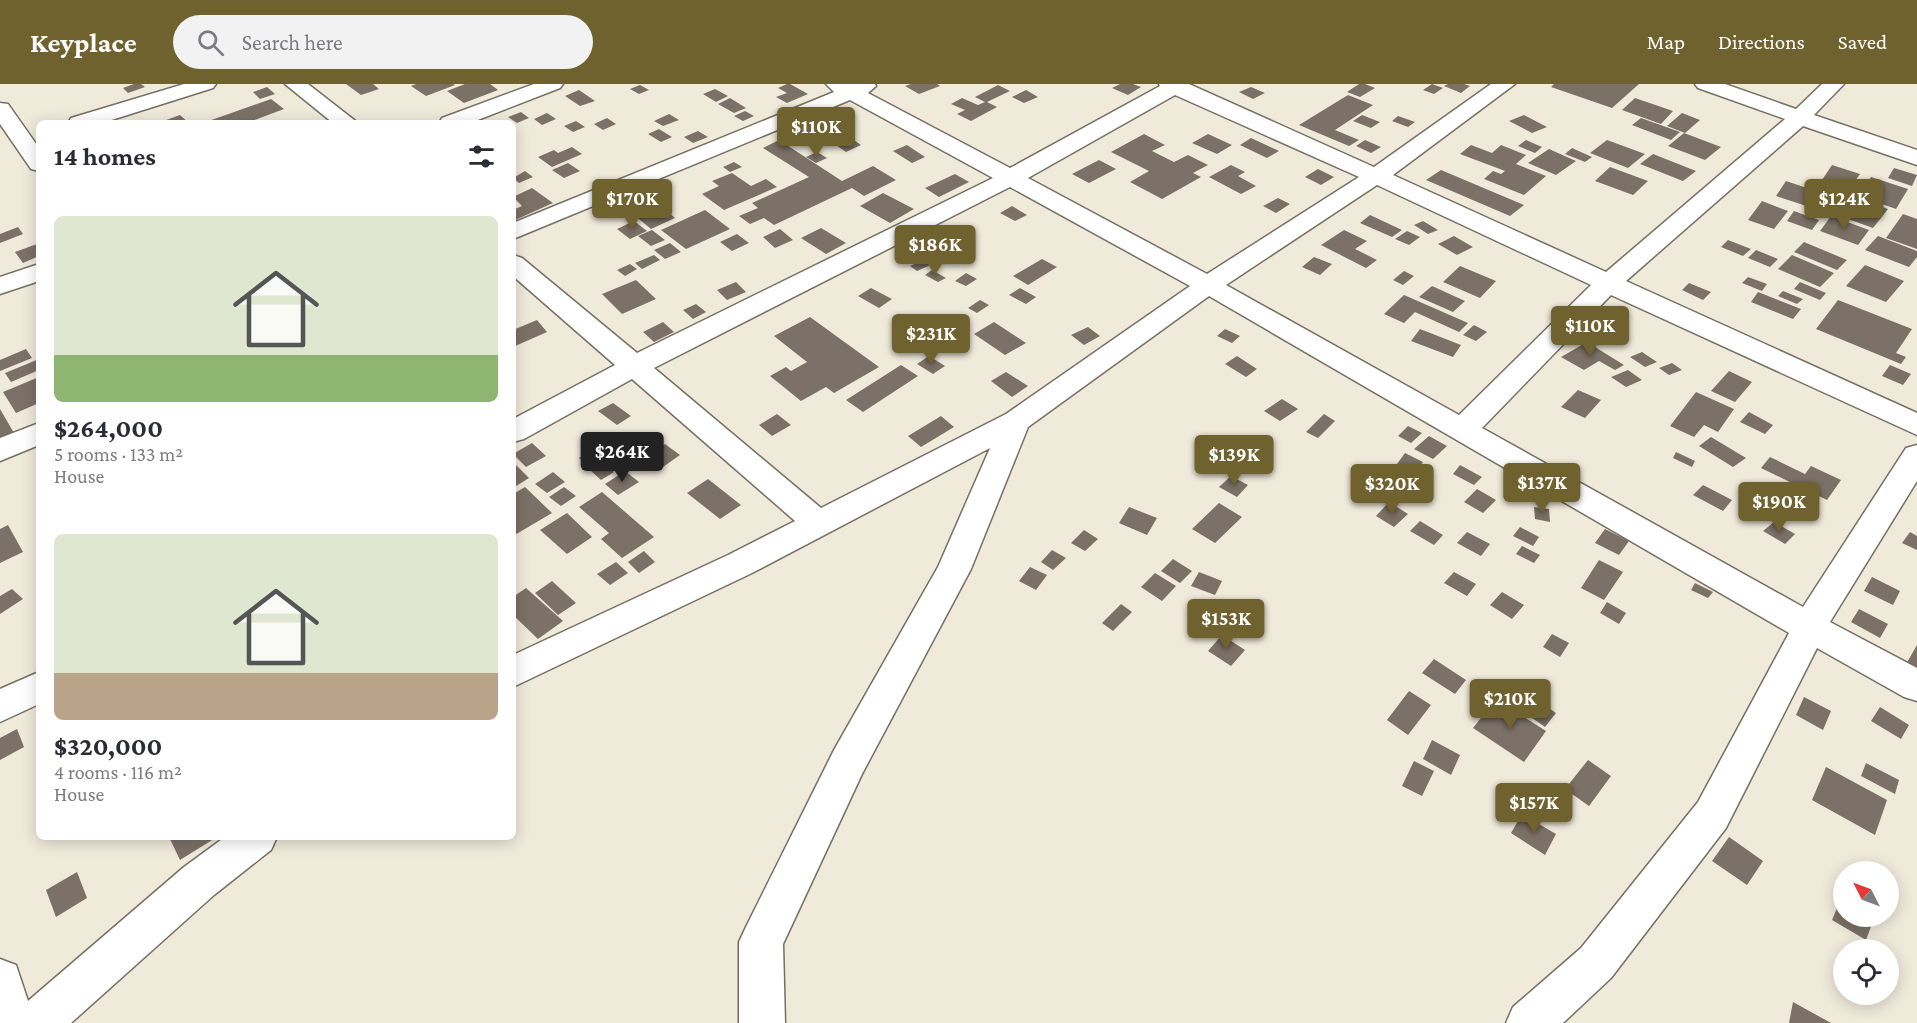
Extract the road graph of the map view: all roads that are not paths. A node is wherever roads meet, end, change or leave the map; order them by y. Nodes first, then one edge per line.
1 (206, 84) edge
2 (295, 84) edge
3 (553, 84) edge
4 (1505, 84) edge
5 (1705, 84) edge
6 (1834, 84) edge
7 (1174, 85) edge
8 (853, 87) edge
9 (0, 109) edge
10 (1800, 117) junction
11 (89, 120) edge
12 (343, 120) edge
13 (458, 120) edge
14 (20, 141) edge
15 (1917, 158) edge
16 (36, 160) edge
17 (1376, 176) junction
18 (1012, 177) junction
19 (516, 231) edge
20 (516, 266) edge
21 (36, 273) edge
22 (1608, 283) junction
23 (1208, 285) junction
24 (0, 286) edge
25 (634, 366) junction
26 (1017, 421) junction
27 (1917, 425) edge
28 (516, 430) edge
29 (1461, 431) junction
30 (36, 434) edge
31 (0, 450) edge
32 (1917, 456) edge
33 (819, 524) junction
34 (1809, 628) junction
35 (516, 671) edge
36 (1917, 686) edge
37 (36, 688) edge
38 (0, 706) edge
39 (253, 840) edge
40 (0, 981) edge
41 (6, 1023) edge
42 (37, 1023) edge
43 (762, 1023) edge
44 (1528, 1023) edge

1 - 11 street
2 - 12 street
3 - 13 street
4 - 17 street
5 - 10 street
6 - 10 street
7 - 17 street
7 - 18 street
8 - 18 street
8 - 19 street
9 - 14 street
10 - 15 street
10 - 22 street
14 - 16 street
17 - 22 street
17 - 23 street
18 - 23 street
18 - 25 street
20 - 25 street
21 - 24 street
22 - 27 street
22 - 29 street
23 - 26 street
23 - 29 street
25 - 28 street
25 - 33 street
26 - 33 street
26 - 43 street
29 - 34 street
30 - 31 street
32 - 34 street
33 - 35 street
34 - 36 street
34 - 44 street
37 - 38 street
39 - 42 street
40 - 41 street

